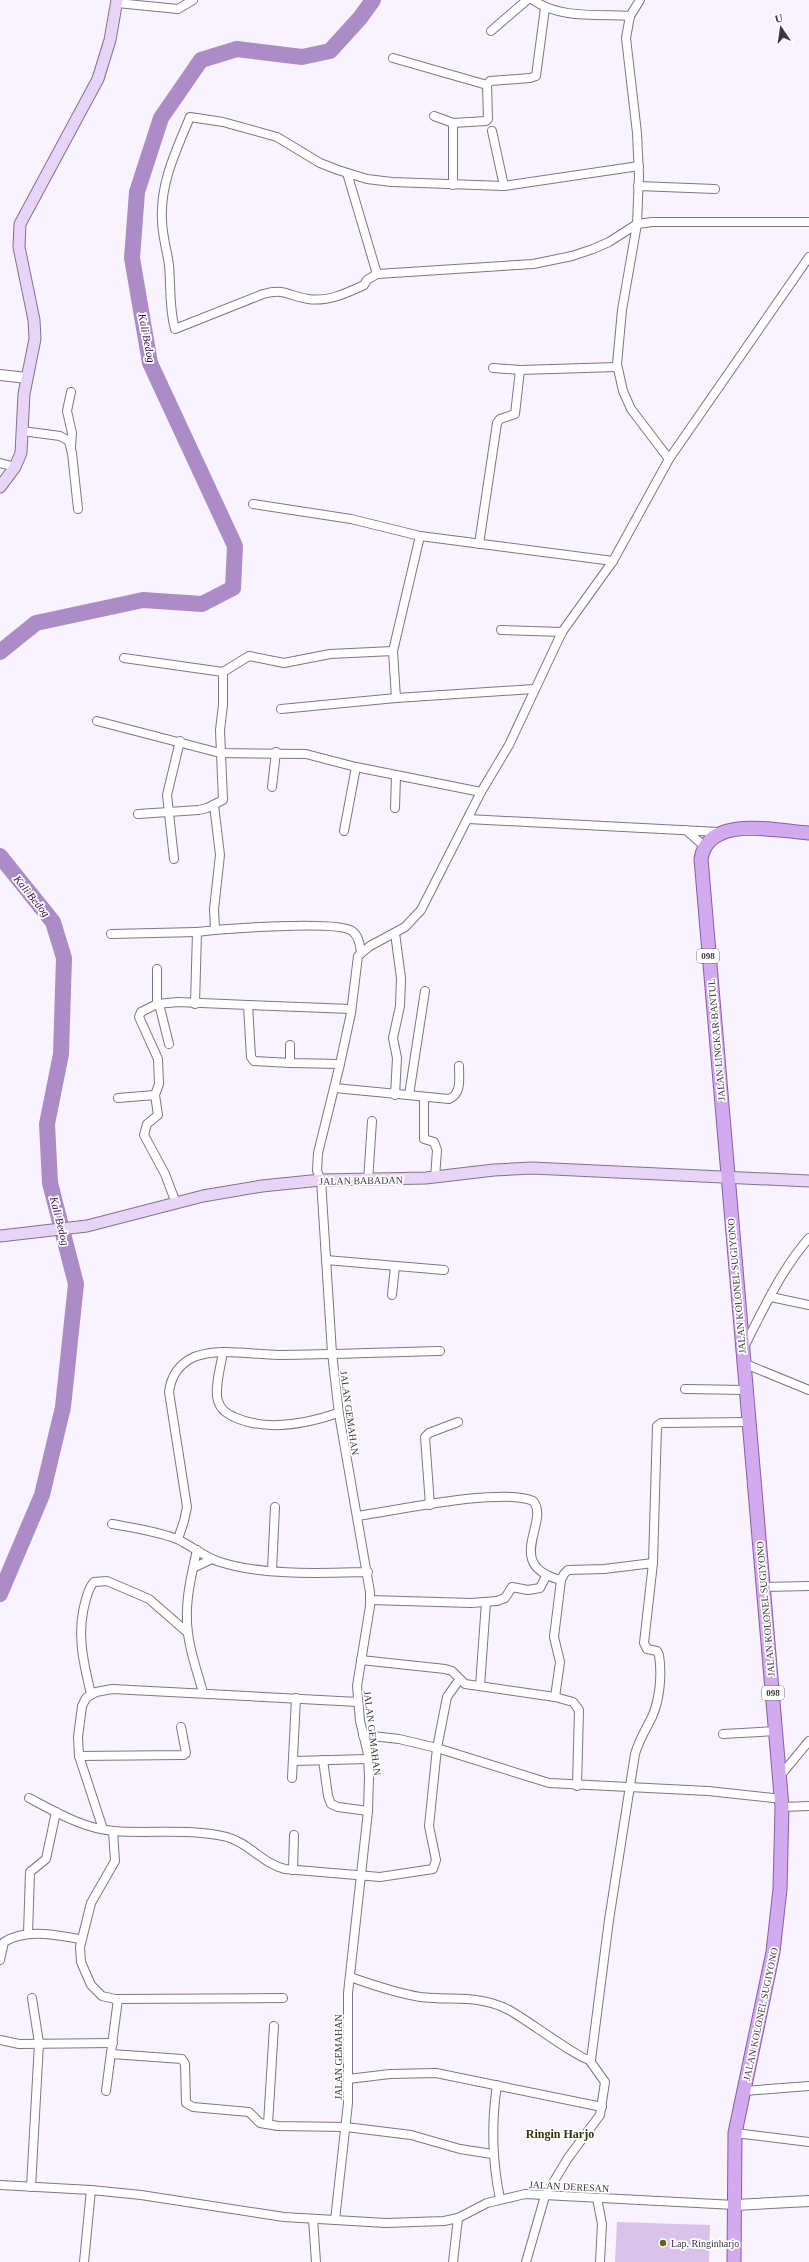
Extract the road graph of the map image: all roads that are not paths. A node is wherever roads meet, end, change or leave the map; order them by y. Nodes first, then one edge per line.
1 (193, 0) edge
2 (527, 0) edge
3 (533, 0) edge
4 (640, 0) edge
5 (117, 2) edge
6 (545, 8) junction
7 (630, 16) junction
8 (491, 31) dead end
9 (393, 58) dead end
10 (487, 85) junction
11 (434, 116) dead end
12 (453, 123) junction
13 (492, 131) dead end
14 (639, 166) junction
15 (347, 173) junction
16 (452, 185) junction
17 (504, 186) junction
18 (638, 186) junction
19 (715, 190) dead end
20 (809, 222) edge
21 (637, 224) junction
22 (809, 257) edge
23 (377, 274) junction
24 (617, 367) junction
25 (493, 368) dead end
26 (520, 370) junction
27 (0, 375) edge
28 (27, 378) junction
29 (71, 392) dead end
30 (22, 431) junction
31 (71, 446) junction
32 (669, 459) junction
33 (0, 463) edge
34 (15, 467) junction
35 (0, 487) edge
36 (253, 504) dead end
37 (78, 509) dead end
38 (420, 536) junction
39 (479, 544) junction
40 (613, 562) junction
41 (501, 630) dead end
42 (562, 632) junction
43 (393, 651) junction
44 (124, 658) dead end
45 (223, 672) junction
46 (534, 689) junction
47 (396, 698) junction
48 (281, 709) dead end
49 (97, 721) dead end
50 (180, 741) junction
51 (276, 752) junction
52 (220, 753) junction
53 (356, 767) junction
54 (396, 775) junction
55 (272, 787) dead end
56 (481, 792) junction
57 (214, 805) junction
58 (395, 808) dead end
59 (168, 812) junction
60 (138, 814) dead end
61 (468, 819) junction
62 (686, 830) junction
63 (344, 831) dead end
64 (719, 832) junction
65 (809, 833) edge
66 (704, 846) junction
67 (174, 859) dead end
68 (214, 930) junction
69 (197, 932) junction
70 (395, 933) junction
71 (111, 934) dead end
72 (361, 953) junction
73 (156, 969) dead end
74 (425, 991) dead end
75 (158, 1004) junction
76 (196, 1004) junction
77 (248, 1005) junction
78 (351, 1009) junction
79 (169, 1044) dead end
80 (290, 1045) dead end
81 (290, 1063) junction
82 (340, 1064) junction
83 (459, 1066) dead end
84 (334, 1088) junction
85 (155, 1095) junction
86 (395, 1095) junction
87 (409, 1095) junction
88 (118, 1098) dead end
89 (424, 1098) junction
90 (372, 1121) dead end
91 (435, 1178) junction
92 (727, 1178) junction
93 (321, 1180) junction
94 (368, 1181) junction
95 (809, 1181) edge
96 (176, 1203) junction
97 (0, 1236) edge
98 (809, 1238) edge
99 (326, 1260) junction
100 (395, 1266) junction
101 (444, 1270) dead end
102 (392, 1295) dead end
103 (771, 1297) junction
104 (809, 1305) edge
105 (440, 1351) dead end
106 (222, 1352) junction
107 (332, 1353) junction
108 (743, 1357) junction
109 (685, 1389) dead end
110 (745, 1390) junction
111 (809, 1390) edge
112 (338, 1413) junction
113 (458, 1422) dead end
114 (749, 1422) junction
115 (430, 1505) junction
116 (275, 1507) dead end
117 (357, 1516) junction
118 (112, 1524) dead end
119 (178, 1540) junction
120 (197, 1550) junction
121 (212, 1559) junction
122 (652, 1563) junction
123 (193, 1568) junction
124 (272, 1570) junction
125 (368, 1572) junction
126 (546, 1576) junction
127 (561, 1580) junction
128 (809, 1586) edge
129 (763, 1587) junction
130 (370, 1600) junction
131 (486, 1602) junction
132 (188, 1633) junction
133 (361, 1660) junction
134 (459, 1680) junction
135 (480, 1686) junction
136 (203, 1692) junction
137 (91, 1694) junction
138 (555, 1697) junction
139 (296, 1698) junction
140 (358, 1702) junction
141 (181, 1728) dead end
142 (776, 1731) junction
143 (723, 1734) dead end
144 (363, 1735) junction
145 (809, 1741) edge
146 (437, 1748) junction
147 (79, 1756) junction
148 (368, 1758) junction
149 (323, 1760) junction
150 (294, 1761) junction
151 (780, 1776) junction
152 (292, 1778) dead end
153 (577, 1786) junction
154 (631, 1787) junction
155 (29, 1798) dead end
156 (782, 1803) junction
157 (809, 1806) edge
158 (368, 1811) junction
159 (56, 1812) junction
160 (103, 1829) junction
161 (113, 1831) junction
162 (294, 1835) dead end
163 (294, 1870) junction
164 (362, 1877) junction
165 (28, 1934) junction
166 (80, 1938) junction
167 (0, 1960) edge
168 (350, 1977) junction
169 (32, 1998) dead end
170 (283, 1998) dead end
171 (118, 1999) junction
172 (274, 2026) dead end
173 (0, 2040) edge
174 (113, 2042) junction
175 (39, 2043) junction
176 (112, 2054) junction
177 (590, 2061) junction
178 (348, 2079) junction
179 (497, 2085) junction
180 (809, 2086) edge
181 (106, 2091) dead end
182 (744, 2091) junction
183 (602, 2107) junction
184 (268, 2124) junction
185 (346, 2127) junction
186 (735, 2133) junction
187 (809, 2142) edge
188 (492, 2154) junction
189 (0, 2185) edge
190 (31, 2187) junction
191 (91, 2190) junction
192 (545, 2196) junction
193 (597, 2198) junction
194 (500, 2199) junction
195 (809, 2201) edge
196 (734, 2205) junction
197 (458, 2218) junction
198 (313, 2219) junction
199 (335, 2220) junction
200 (84, 2262) edge
201 (316, 2262) edge
202 (453, 2262) edge
203 (526, 2262) edge
204 (600, 2262) edge
205 (734, 2262) edge

1 - 5 street
2 - 8 street
3 - 6 street
4 - 7 street
5 - 28 main road
6 - 7 street
6 - 10 street
7 - 14 street
9 - 10 street
10 - 12 street
11 - 12 street
12 - 16 street
13 - 17 street
14 - 17 street
14 - 18 street
15 - 16 street
15 - 23 street
15 - 23 street
16 - 17 street
18 - 19 street
18 - 21 street
20 - 21 street
21 - 23 street
21 - 24 street
22 - 32 street
24 - 26 street
24 - 32 street
25 - 26 street
26 - 39 street
27 - 28 street
28 - 30 main road
29 - 31 street
30 - 31 street
30 - 34 main road
31 - 37 street
32 - 40 street
33 - 34 street
34 - 35 main road
36 - 38 street
38 - 39 street
38 - 43 street
39 - 40 street
40 - 42 street
41 - 42 street
42 - 46 street
43 - 45 street
43 - 47 street
44 - 45 street
45 - 52 street
46 - 47 street
46 - 56 street
47 - 48 street
49 - 50 street
50 - 52 street
50 - 59 street
51 - 52 street
51 - 53 street
51 - 55 street
52 - 57 street
53 - 54 street
53 - 63 street
54 - 56 street
54 - 58 street
56 - 61 street
57 - 59 street
57 - 68 street
59 - 60 street
59 - 67 street
61 - 62 street
61 - 70 street
62 - 64 street
62 - 66 street
64 - 65 main road
64 - 66 main road
66 - 92 main road, JALAN LINGKAR BANTUL / 098
68 - 69 street
68 - 72 street
69 - 71 street
69 - 76 street
70 - 72 street
70 - 86 street
72 - 78 street, JALAN GEMAHAN
73 - 75 street
74 - 87 street
75 - 76 street
75 - 79 street
75 - 85 street
76 - 77 street
77 - 78 street
77 - 81 street
78 - 82 street, JALAN GEMAHAN
80 - 81 street
81 - 82 street
82 - 84 street, JALAN GEMAHAN
83 - 89 street
84 - 86 street
84 - 93 street, JALAN GEMAHAN
85 - 88 street
85 - 96 street
86 - 87 street
87 - 89 street
89 - 91 street
90 - 94 street
91 - 92 main road, JALAN BABADAN
91 - 94 main road, JALAN BABADAN
92 - 95 main road, JALAN BABADAN
92 - 108 main road, JALAN KOLONEL SUGIYONO / 098
93 - 94 main road, JALAN BABADAN
93 - 96 main road, JALAN BABADAN
93 - 99 street, JALAN GEMAHAN
96 - 97 main road, JALAN BABADAN
98 - 103 street
99 - 100 street
99 - 107 street, JALAN GEMAHAN
100 - 101 street
100 - 102 street
103 - 104 street
103 - 108 street
105 - 107 street
106 - 107 street
106 - 112 street
106 - 119 street
107 - 112 street, JALAN GEMAHAN
108 - 110 main road, JALAN KOLONEL SUGIYONO / 098
108 - 111 street
109 - 110 street
110 - 114 main road, JALAN KOLONEL SUGIYONO / 098
112 - 117 street, JALAN GEMAHAN
113 - 115 street
114 - 122 street
114 - 129 main road, JALAN KOLONEL SUGIYONO / 098
115 - 117 street
115 - 126 street
116 - 124 street
117 - 125 street, JALAN GEMAHAN
118 - 119 street
119 - 120 street
120 - 121 street
120 - 123 street
121 - 123 street
121 - 124 street
122 - 127 street
122 - 154 street
123 - 132 street
124 - 125 street
125 - 130 street, JALAN GEMAHAN
126 - 127 street
126 - 131 street
127 - 138 street
128 - 129 street
129 - 142 main road, JALAN KOLONEL SUGIYONO / 098
130 - 131 street
130 - 133 street, JALAN GEMAHAN
131 - 135 street
132 - 136 street
132 - 137 street
133 - 134 street
133 - 140 street, JALAN GEMAHAN
134 - 135 street
134 - 146 street
135 - 138 street
136 - 137 street
136 - 139 street
137 - 147 street
138 - 153 street
139 - 140 street
139 - 150 street
140 - 144 street, JALAN GEMAHAN
141 - 147 street
142 - 143 street
142 - 151 main road, JALAN KOLONEL SUGIYONO / 098
144 - 146 street
144 - 148 street, JALAN GEMAHAN
145 - 151 street
146 - 153 street
146 - 164 street
147 - 160 street
148 - 149 street
148 - 158 street, JALAN GEMAHAN
149 - 150 street
149 - 158 street
150 - 152 street
151 - 156 main road, JALAN KOLONEL SUGIYONO / 098
153 - 154 street
154 - 156 street
154 - 177 street
155 - 159 street
156 - 157 street
156 - 182 main road, JALAN KOLONEL SUGIYONO / 098
158 - 164 street, JALAN GEMAHAN
159 - 160 street
159 - 165 street
160 - 161 street
161 - 163 street
161 - 166 street
162 - 163 street
163 - 164 street
164 - 168 street, JALAN GEMAHAN
165 - 166 street
165 - 167 street
166 - 171 street
168 - 177 street
168 - 178 street, JALAN GEMAHAN
169 - 175 street
170 - 171 street
171 - 174 street
172 - 184 street
173 - 175 street
174 - 175 street
174 - 176 street
175 - 190 street
176 - 181 street
176 - 184 street
177 - 183 street
178 - 179 street
178 - 185 street, JALAN GEMAHAN
179 - 183 street
179 - 188 street
180 - 182 street
182 - 186 main road, JALAN KOLONEL SUGIYONO / 098
183 - 192 street
184 - 185 street
185 - 188 street
185 - 199 street, JALAN GEMAHAN
186 - 187 street
186 - 196 main road, JALAN KOLONEL SUGIYONO / 098
188 - 194 street
189 - 190 street, JALAN DERESAN
190 - 191 street, JALAN DERESAN
191 - 198 street, JALAN DERESAN
191 - 200 street
192 - 193 street, JALAN DERESAN
192 - 194 street, JALAN DERESAN
192 - 203 street
193 - 196 street, JALAN DERESAN
193 - 204 street
194 - 197 street, JALAN DERESAN
195 - 196 street
196 - 205 main road, 098
197 - 199 street, JALAN DERESAN
197 - 202 street
198 - 199 street, JALAN DERESAN
198 - 201 street

